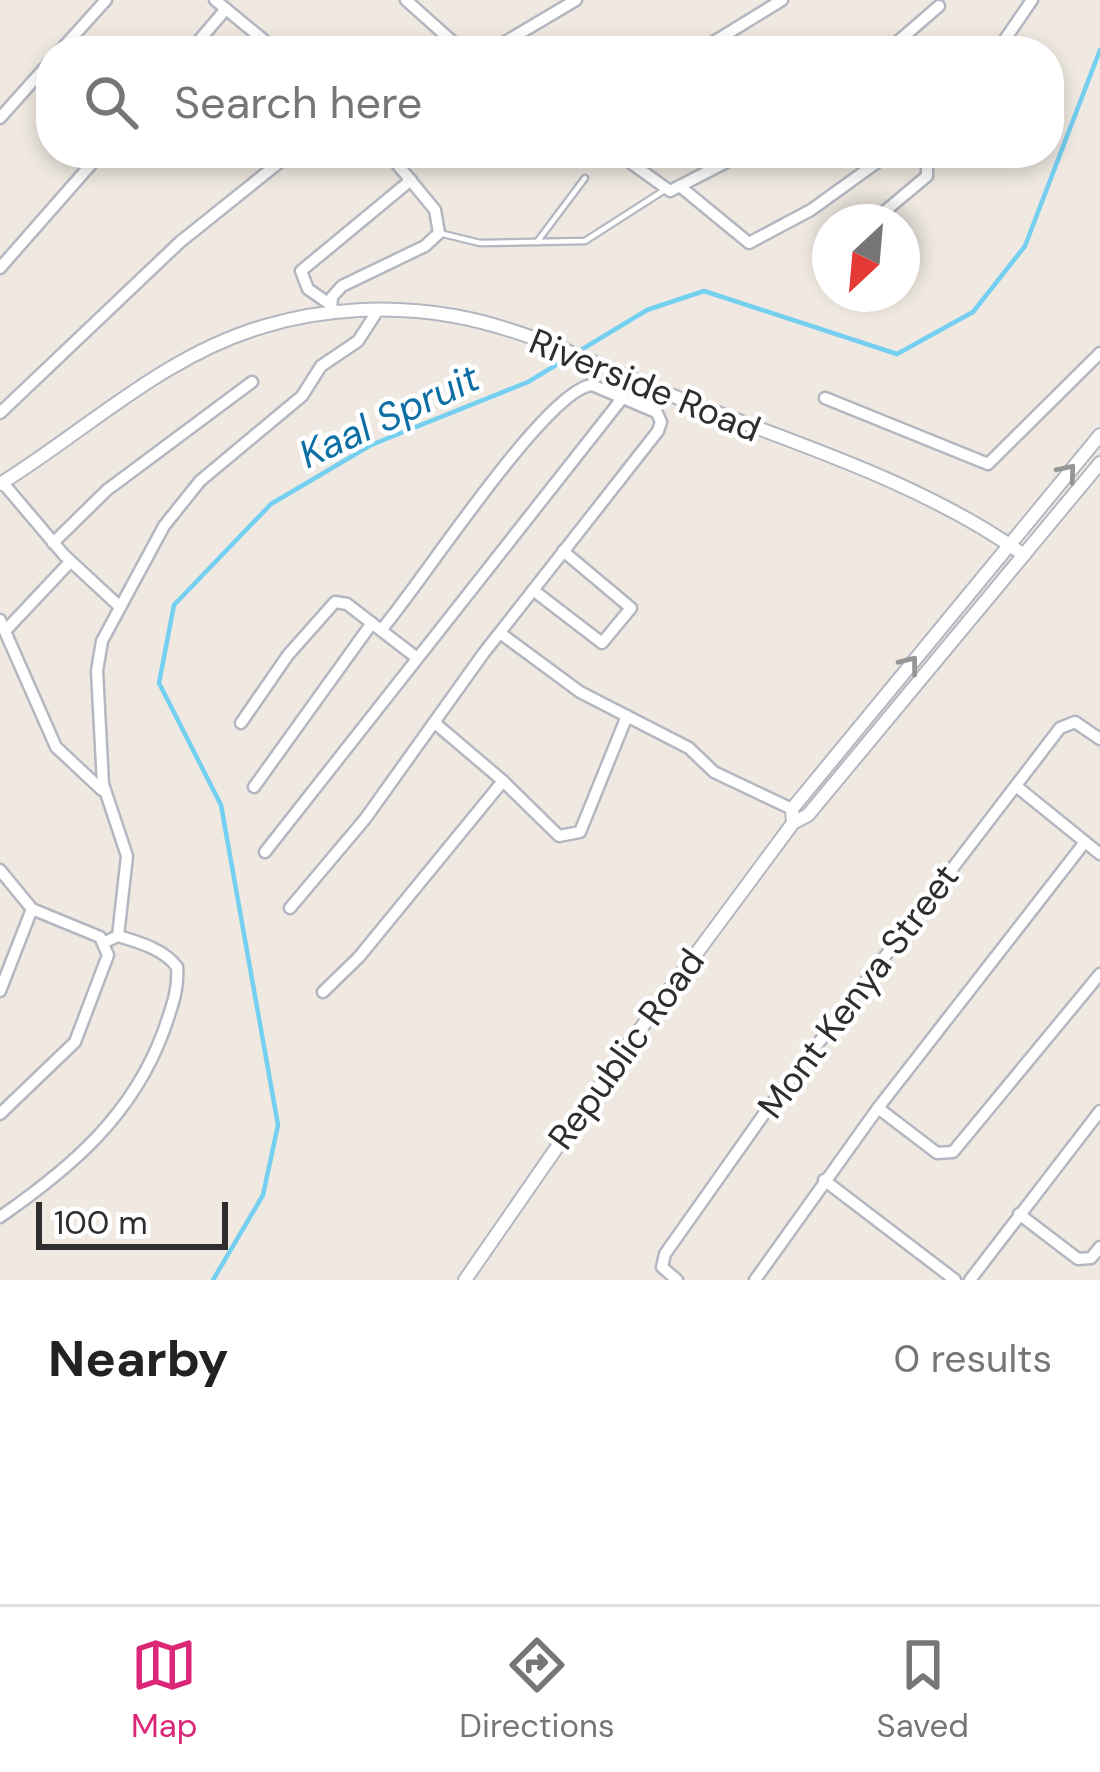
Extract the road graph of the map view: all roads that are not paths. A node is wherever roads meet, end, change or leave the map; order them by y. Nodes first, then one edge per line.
1 (106, 0) edge
2 (214, 0) edge
3 (406, 0) edge
4 (576, 0) edge
5 (782, 0) edge
6 (1032, 0) edge
7 (939, 6) dead end
8 (226, 9) junction
9 (74, 36) edge
10 (203, 36) edge
11 (259, 36) edge
12 (446, 36) edge
13 (515, 36) edge
14 (723, 36) edge
15 (904, 36) edge
16 (1007, 36) edge
17 (36, 78) edge
18 (0, 118) edge
19 (87, 168) edge
20 (272, 168) edge
21 (401, 168) edge
22 (636, 168) edge
23 (717, 168) edge
24 (869, 168) edge
25 (927, 168) edge
26 (585, 178) dead end
27 (411, 180) junction
28 (682, 188) junction
29 (665, 190) junction
30 (894, 204) edge
31 (439, 233) junction
32 (537, 242) junction
33 (0, 268) edge
34 (331, 309) junction
35 (378, 310) junction
36 (1100, 353) edge
37 (251, 382) dead end
38 (644, 384) junction
39 (624, 396) junction
40 (825, 398) dead end
41 (656, 412) junction
42 (0, 415) edge
43 (1100, 435) edge
44 (1100, 463) edge
45 (1, 483) edge
46 (52, 544) junction
47 (1007, 544) junction
48 (563, 551) junction
49 (1024, 555) junction
50 (70, 562) junction
51 (533, 590) junction
52 (118, 606) junction
53 (3, 625) edge
54 (377, 627) junction
55 (500, 633) junction
56 (417, 658) junction
57 (627, 716) junction
58 (241, 723) dead end
59 (436, 724) junction
60 (1100, 739) edge
61 (503, 781) junction
62 (1016, 786) junction
63 (254, 787) dead end
64 (105, 793) junction
65 (793, 816) junction
66 (1085, 842) junction
67 (265, 852) dead end
68 (1100, 854) edge
69 (0, 870) edge
70 (290, 908) dead end
71 (32, 909) junction
72 (118, 936) junction
73 (105, 942) junction
74 (1100, 974) edge
75 (0, 992) edge
76 (323, 992) dead end
77 (878, 1108) junction
78 (1100, 1111) edge
79 (0, 1114) edge
80 (824, 1180) junction
81 (1019, 1214) junction
82 (0, 1217) edge
83 (1100, 1247) edge
84 (465, 1280) edge
85 (676, 1280) edge
86 (755, 1280) edge
87 (955, 1280) edge
88 (970, 1280) edge

1 - 9 street
2 - 8 street
3 - 12 street
4 - 13 street
5 - 14 street
6 - 16 street
7 - 15 street
8 - 10 street
8 - 11 street
17 - 18 street
19 - 33 street
20 - 42 street
21 - 27 street
22 - 29 street
23 - 28 street
24 - 28 street
25 - 30 street
26 - 32 lane
27 - 31 street
27 - 34 street
28 - 29 street
29 - 32 lane
31 - 32 lane
31 - 34 street
34 - 35 street, Riverside Road
34 - 45 street, Riverside Road
35 - 38 street, Riverside Road
35 - 52 street
36 - 40 street
37 - 46 street
38 - 41 street
38 - 47 street, Riverside Road
39 - 41 street
39 - 54 street
39 - 56 street
41 - 48 street
47 -> 43 street, Republic Road
44 - 49 street, Republic Road
45 - 46 street
46 - 50 street
47 - 49 street, Riverside Road
65 -> 47 street, Republic Road
48 - 51 street
48 - 51 street
49 - 65 street, Republic Road
50 - 52 street
50 - 53 street
51 - 55 street
52 - 64 street
53 - 64 street
54 - 56 street
54 - 58 street
54 - 63 street
55 - 57 street
55 - 59 street
56 - 67 street
57 - 61 street
57 - 65 street
59 - 61 street
59 - 70 street
60 - 62 street, Mont Kenya Street
61 - 76 street
62 - 66 street
62 - 85 street, Mont Kenya Street
64 - 72 street
65 - 84 street, Republic Road
66 - 68 street
66 - 77 street
69 - 71 street
71 - 73 street
71 - 75 street
72 - 73 street
72 - 82 street
73 - 79 street
74 - 77 street
77 - 80 street
78 - 81 street
80 - 86 street
80 - 87 street
81 - 83 street
81 - 88 street

